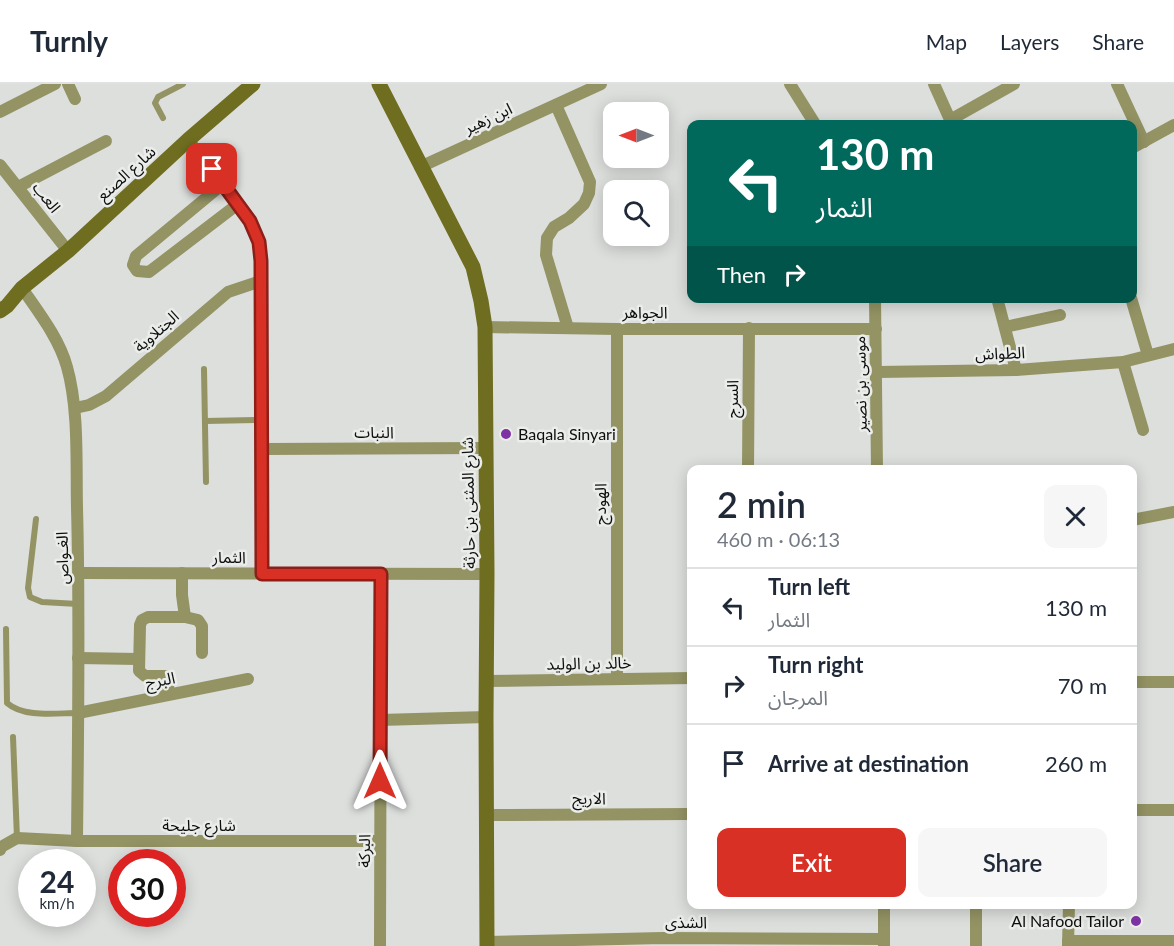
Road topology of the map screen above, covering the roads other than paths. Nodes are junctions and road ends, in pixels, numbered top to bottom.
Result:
1 (55, 84) edge
2 (68, 84) edge
3 (183, 84) edge
4 (253, 84) edge
5 (602, 84) edge
6 (790, 84) edge
7 (934, 84) edge
8 (1014, 84) edge
9 (1117, 84) edge
10 (382, 85) edge
11 (75, 99) dead end
12 (556, 105) junction
13 (0, 112) edge
14 (163, 118) dead end
15 (813, 120) edge
16 (950, 120) edge
17 (954, 120) edge
18 (1134, 120) edge
19 (1174, 125) edge
20 (1137, 127) edge
21 (188, 140) junction
22 (106, 141) dead end
23 (1144, 142) junction
24 (1137, 146) edge
25 (0, 165) edge
26 (420, 167) junction
27 (224, 183) junction
28 (18, 187) junction
29 (238, 204) junction
30 (68, 250) junction
31 (261, 281) junction
32 (22, 288) junction
33 (0, 298) edge
34 (875, 303) edge
35 (998, 303) edge
36 (1132, 303) edge
37 (0, 311) edge
38 (1060, 315) dead end
39 (485, 327) junction
40 (1005, 327) junction
41 (568, 328) junction
42 (749, 328) junction
43 (617, 329) junction
44 (876, 329) junction
45 (1174, 349) edge
46 (1148, 356) junction
47 (1123, 362) junction
48 (204, 369) dead end
49 (1016, 370) junction
50 (877, 372) junction
51 (75, 408) junction
52 (262, 420) junction
53 (205, 421) junction
54 (1143, 430) dead end
55 (486, 448) junction
56 (262, 449) junction
57 (748, 465) edge
58 (877, 465) edge
59 (206, 482) dead end
60 (1174, 512) edge
61 (36, 519) dead end
62 (1137, 519) edge
63 (79, 573) junction
64 (182, 573) junction
65 (262, 574) junction
66 (381, 574) junction
67 (487, 574) junction
68 (79, 604) junction
69 (185, 617) junction
70 (6, 629) dead end
71 (202, 653) dead end
72 (78, 658) junction
73 (138, 659) junction
74 (687, 678) edge
75 (249, 679) dead end
76 (617, 679) junction
77 (486, 681) junction
78 (1137, 682) edge
79 (1174, 682) edge
80 (170, 694) junction
81 (78, 713) junction
82 (486, 717) junction
83 (380, 720) junction
84 (13, 737) dead end
85 (1137, 810) edge
86 (1174, 810) edge
87 (687, 814) edge
88 (487, 815) junction
89 (17, 838) junction
90 (77, 841) junction
91 (380, 842) junction
92 (0, 850) edge
93 (884, 909) edge
94 (976, 909) edge
95 (1069, 909) edge
96 (1174, 941) edge
97 (884, 942) edge
98 (1068, 943) edge
99 (487, 944) edge
100 (380, 946) edge
101 (976, 946) edge

1 - 13 street
2 - 11 street
3 - 14 lane
4 - 21 street, شارع الصنع
5 - 12 street, ابن زهير
6 - 15 street
7 - 16 street
8 - 17 street
9 - 18 street
10 - 26 street, شارع المثنى بن حارثة
12 - 26 street, ابن زهير
12 - 41 street
19 - 23 street
20 - 23 street
21 - 27 street
21 - 30 street, شارع الصنع
22 - 28 street
23 - 24 street
25 - 28 street, العب
26 - 39 street, شارع المثنى بن حارثة
27 - 29 street
27 - 29 street
28 - 30 street, العب
29 - 31 street
30 - 32 street, شارع الصنع
31 - 51 street, الجتلاوية
31 - 52 street
32 - 33 street, شارع الصنع
32 - 37 street, شارع الصنع
32 - 51 street, الغـواص
34 - 44 street, موسى بن نصير
35 - 40 street
36 - 46 street
38 - 40 street
39 - 41 street, الجواهر
39 - 55 street, شارع المثنى بن حارثة
40 - 49 street
41 - 43 street, الجواهر
42 - 43 street, الجواهر
42 - 44 street, الجواهر
42 - 57 street, السرج
43 - 76 street, الهودج
44 - 50 street, موسى بن نصير
45 - 46 street, الطواش
46 - 47 street, الطواش
47 - 49 street, الطواش
47 - 54 street
48 - 53 lane
49 - 50 street, الطواش
50 - 58 street, موسى بن نصير
51 - 63 street, الغـواص
52 - 53 lane
52 - 56 street
53 - 59 lane
55 - 56 street, النبات
55 - 67 street, شارع المثنى بن حارثة
56 - 65 street
60 - 62 street
61 - 68 lane
63 - 64 street, الثمار
63 - 68 street, الغـواص
64 - 65 street, الثمار
64 - 69 street
65 - 66 street, الثمار
66 - 67 street, الثمار
66 - 83 street, البركة
67 - 77 street, شارع المثنى بن حارثة
68 - 72 street, الغـواص
69 - 71 street
69 - 73 street
70 - 81 lane
72 - 73 street
72 - 81 street, الغـواص
73 - 80 street
74 - 76 street, خالد بن الوليد
75 - 80 street, البرج
76 - 77 street, خالد بن الوليد
77 - 82 street, شارع المثنى بن حارثة
78 - 79 street
80 - 81 street, البرج
81 - 90 street, الغـواص
82 - 83 street
82 - 88 street, شارع المثنى بن حارثة
83 - 91 street, البركة
84 - 89 lane
85 - 86 street
87 - 88 street, الاريج
88 - 99 street, شارع المثنى بن حارثة
89 - 90 street, شارع جليحة
89 - 92 street
90 - 91 street, شارع جليحة
91 - 100 street, البركة
93 - 97 street
94 - 101 street
95 - 98 street
96 - 98 street
97 - 99 street, الشذى

